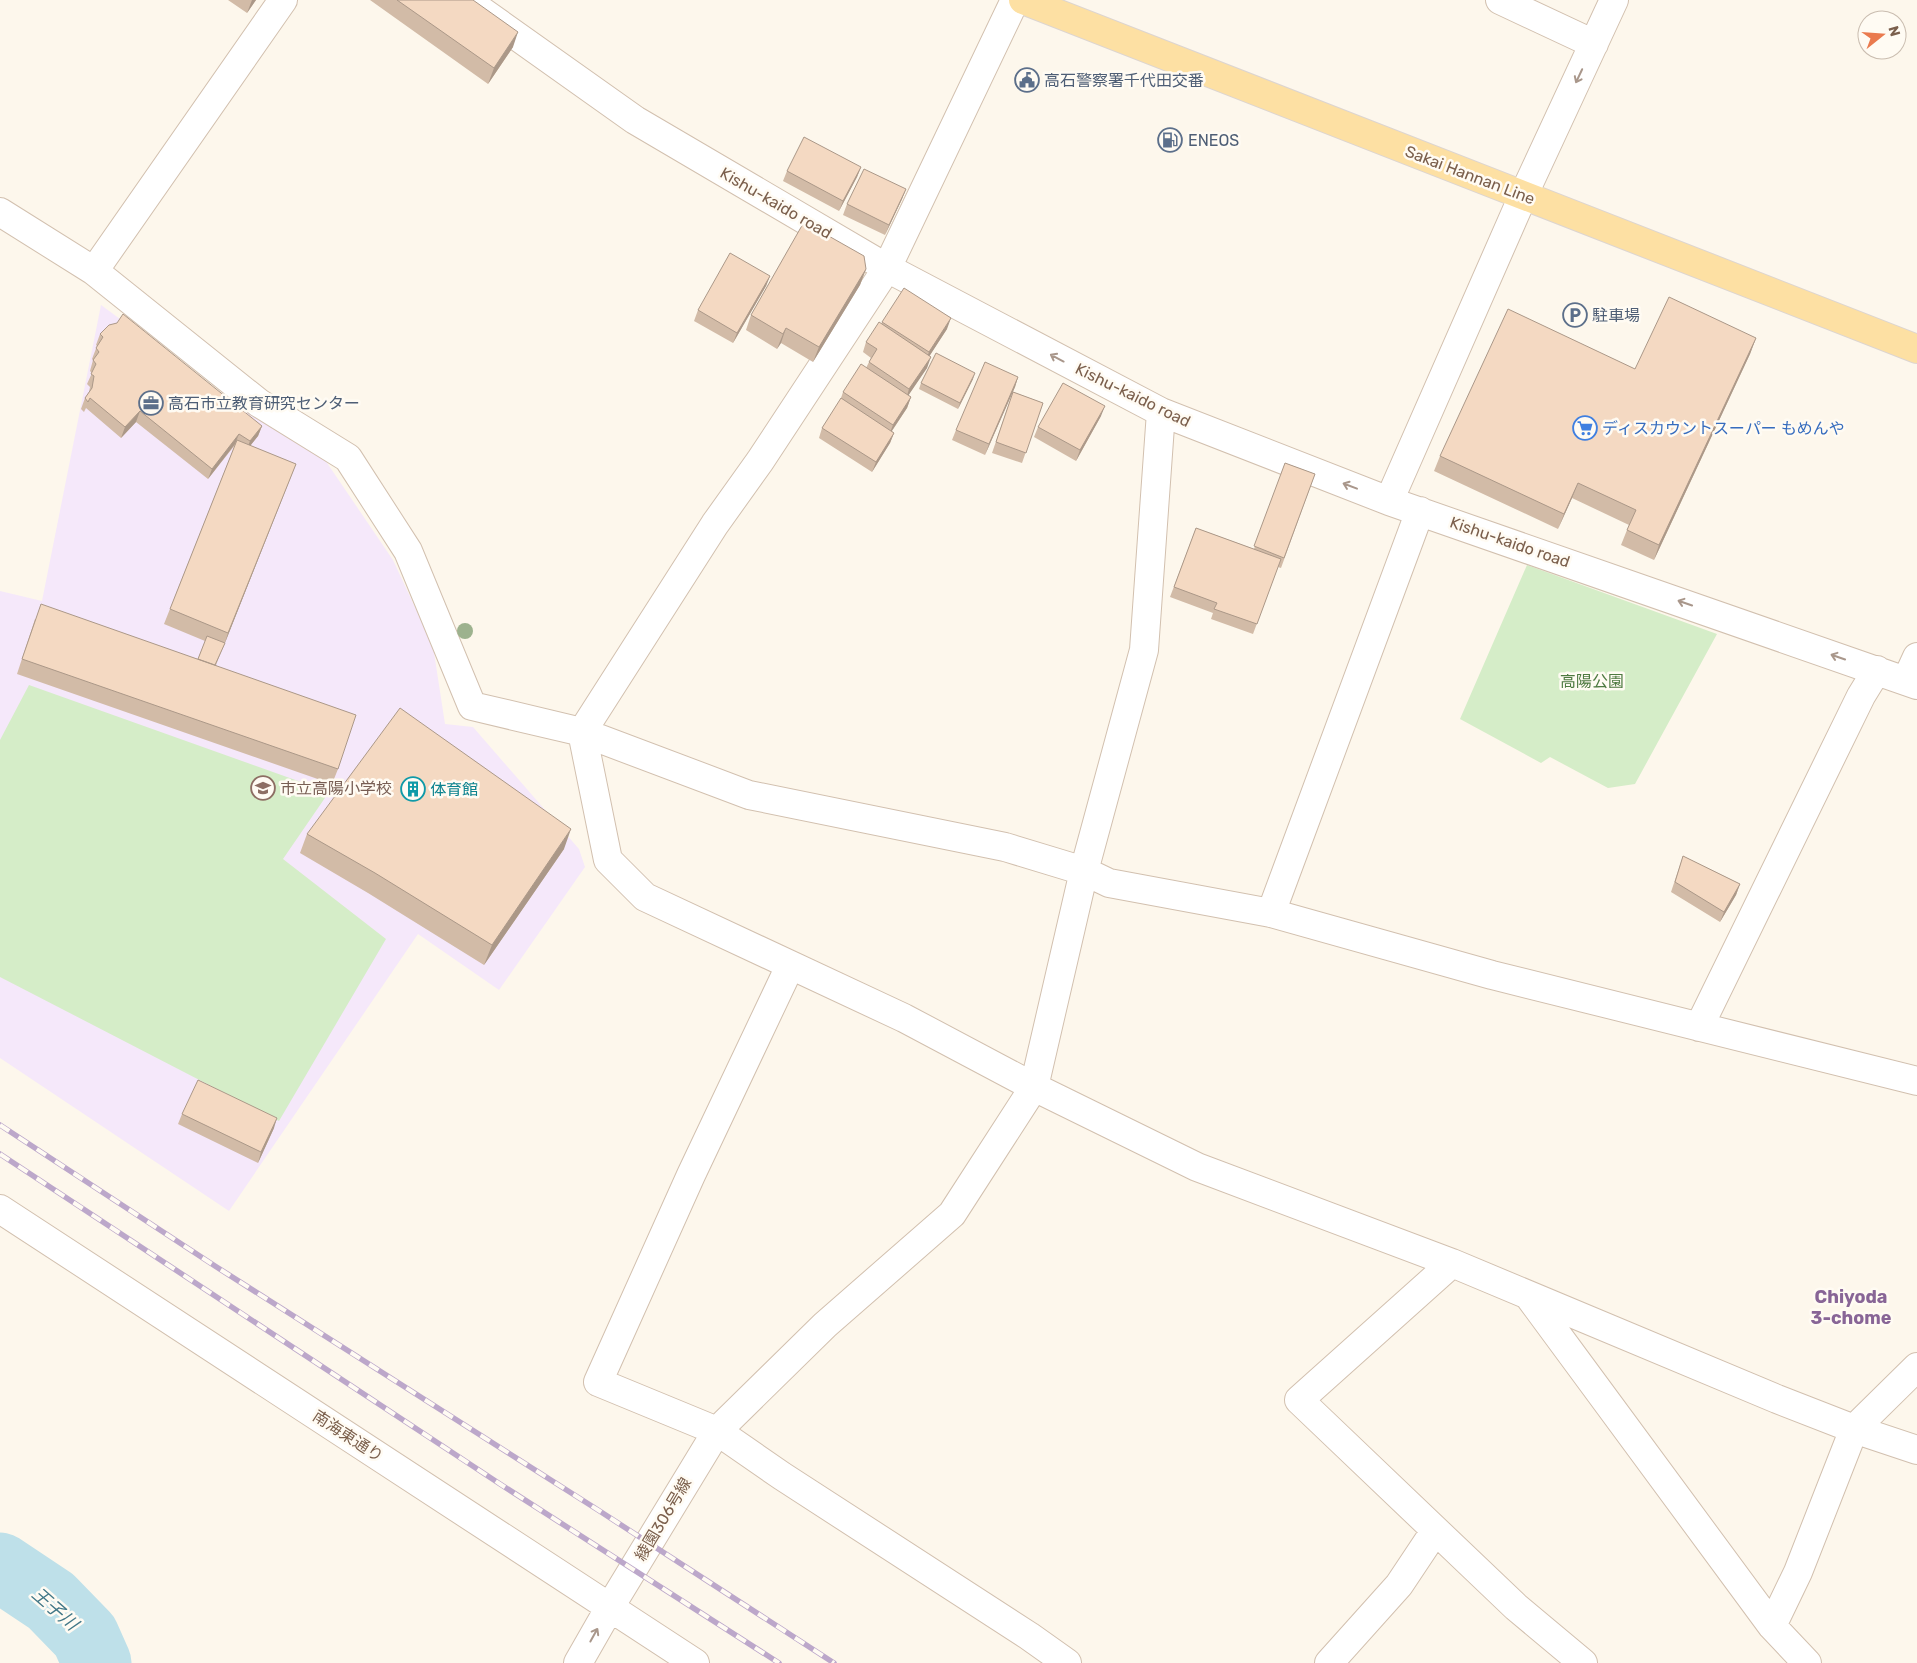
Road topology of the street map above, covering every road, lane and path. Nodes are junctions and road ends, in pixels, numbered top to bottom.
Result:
1 (283, 0) edge
2 (466, 0) edge
3 (1015, 0) edge
4 (1023, 0) edge
5 (1500, 0) edge
6 (1614, 0) edge
7 (1594, 44) junction
8 (1523, 196) junction
9 (0, 212) edge
10 (887, 268) junction
11 (94, 271) junction
12 (1917, 349) edge
13 (1161, 412) junction
14 (1389, 501) junction
15 (1420, 511) junction
16 (1877, 670) junction
17 (1913, 674) edge
18 (582, 732) junction
19 (1084, 871) junction
20 (1271, 913) junction
21 (790, 966) junction
22 (1699, 1027) junction
23 (1917, 1081) edge
24 (1034, 1087) junction
25 (0, 1209) edge
26 (1452, 1263) junction
27 (1528, 1295) junction
28 (1917, 1367) edge
29 (1854, 1429) junction
30 (717, 1431) junction
31 (1917, 1450) edge
32 (1435, 1531) junction
33 (610, 1607) junction
34 (1772, 1626) junction
35 (578, 1663) edge
36 (695, 1663) edge
37 (1067, 1663) edge
38 (1329, 1663) edge
39 (1583, 1663) edge
40 (1807, 1663) edge

1 - 11 street
2 - 10 street, Kishu-kaido road
3 - 10 street
4 - 8 main road, Sakai Hannan Line
5 - 7 street
6 - 7 street
7 -> 8 street
8 - 12 main road, Sakai Hannan Line
8 - 14 street
9 - 11 street
13 -> 10 street, Kishu-kaido road
10 - 18 street
11 - 18 street
14 -> 13 street, Kishu-kaido road
13 - 19 street, 綾園306号線
14 - 15 street, Kishu-kaido road
16 -> 15 street, Kishu-kaido road
15 - 20 street
16 - 17 street, Kishu-kaido road
16 - 22 street
18 - 19 street
18 - 21 street
19 - 20 street
19 - 24 street, 綾園306号線
20 - 22 street
21 - 24 street
21 - 30 street
22 - 23 street
24 - 26 street
24 - 30 street, 綾園306号線
25 - 33 street, 南海東通り
26 - 27 street
26 - 32 street
27 - 29 street
27 - 34 street
28 - 29 street
29 - 31 street
29 - 34 street
30 - 33 street, 綾園306号線
30 - 37 street
32 - 38 street
32 - 39 street
35 -> 33 street, 綾園306号線
33 - 36 street, 南海東通り
34 - 40 street

